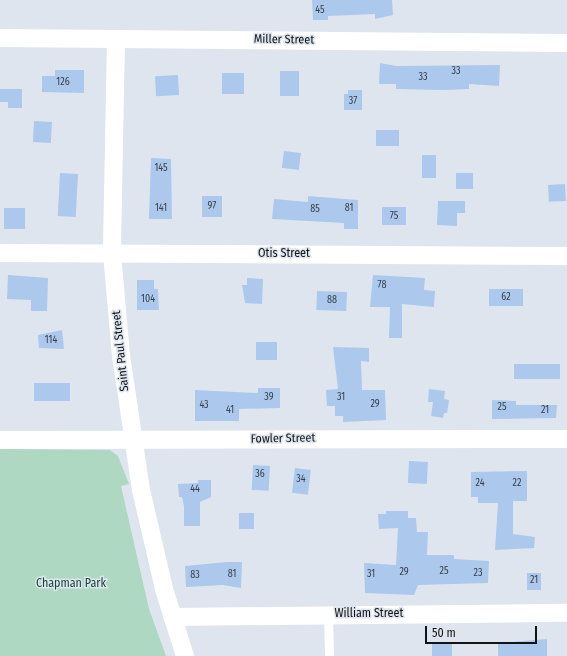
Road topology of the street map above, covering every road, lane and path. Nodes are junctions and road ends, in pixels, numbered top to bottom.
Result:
1 (0, 38) edge
2 (116, 39) junction
3 (567, 43) edge
4 (0, 252) edge
5 (112, 253) junction
6 (567, 256) edge
7 (567, 439) edge
8 (0, 440) edge
9 (132, 442) junction
10 (567, 613) edge
11 (328, 614) junction
12 (172, 617) junction
13 (185, 656) edge
14 (329, 656) edge

1 - 2 street, Miller Street
2 - 3 street, Miller Street
2 - 5 street, Saint Paul Street
4 - 5 street, Otis Street
5 - 6 street, Otis Street
5 - 9 street, Saint Paul Street
7 - 9 street, Fowler Street
8 - 9 street, Fowler Street
9 - 12 street, Saint Paul Street
10 - 11 street, William Street
11 - 12 street, William Street
11 - 14 lane
12 - 13 street, Saint Paul Street

